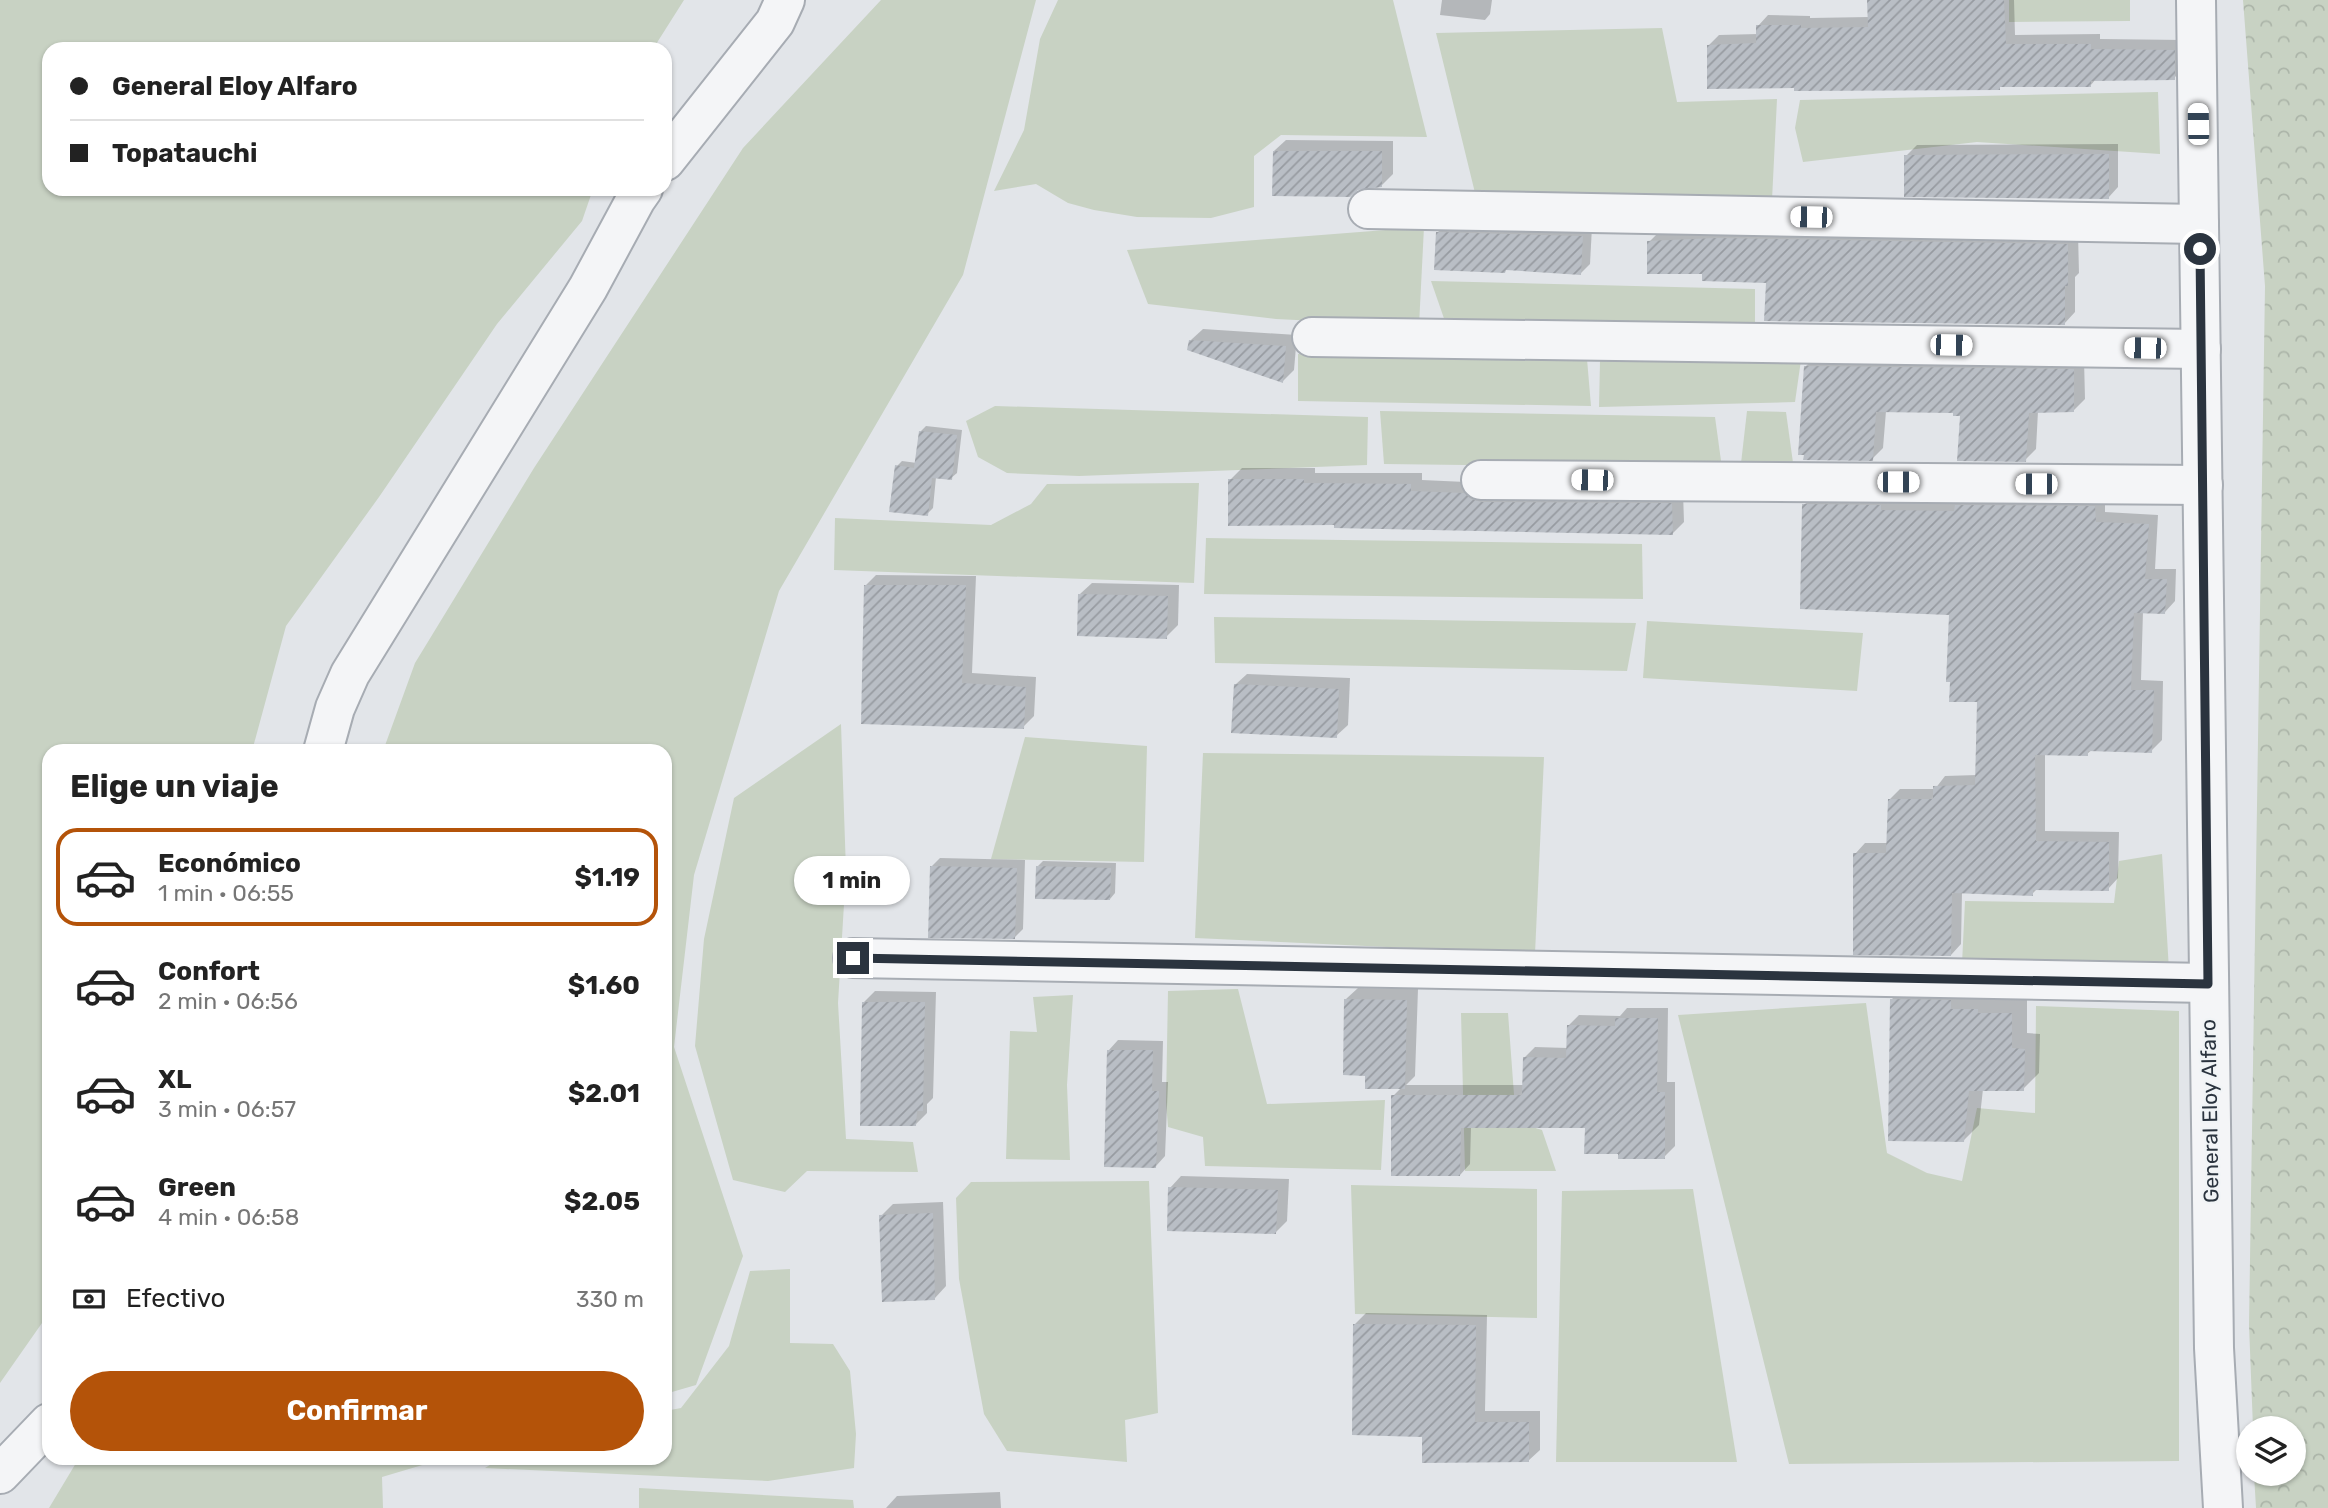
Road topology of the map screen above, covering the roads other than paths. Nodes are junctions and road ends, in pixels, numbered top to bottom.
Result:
1 (785, 0) edge
2 (2196, 0) edge
3 (672, 152) edge
4 (638, 196) edge
5 (1368, 209) dead end
6 (2199, 224) junction
7 (1312, 337) dead end
8 (2201, 348) junction
9 (1481, 480) dead end
10 (2203, 485) junction
11 (325, 744) edge
12 (853, 958) dead end
13 (2208, 984) junction
14 (42, 1430) edge
15 (0, 1474) edge
16 (2223, 1508) edge

1 - 3 street
2 - 6 street, General Eloy Alfaro
4 - 11 street
5 - 6 street
6 - 8 street, General Eloy Alfaro
7 - 8 street
8 - 10 street, General Eloy Alfaro
9 - 10 street
10 - 13 street, General Eloy Alfaro
12 - 13 street
13 - 16 street, General Eloy Alfaro
14 - 15 street

